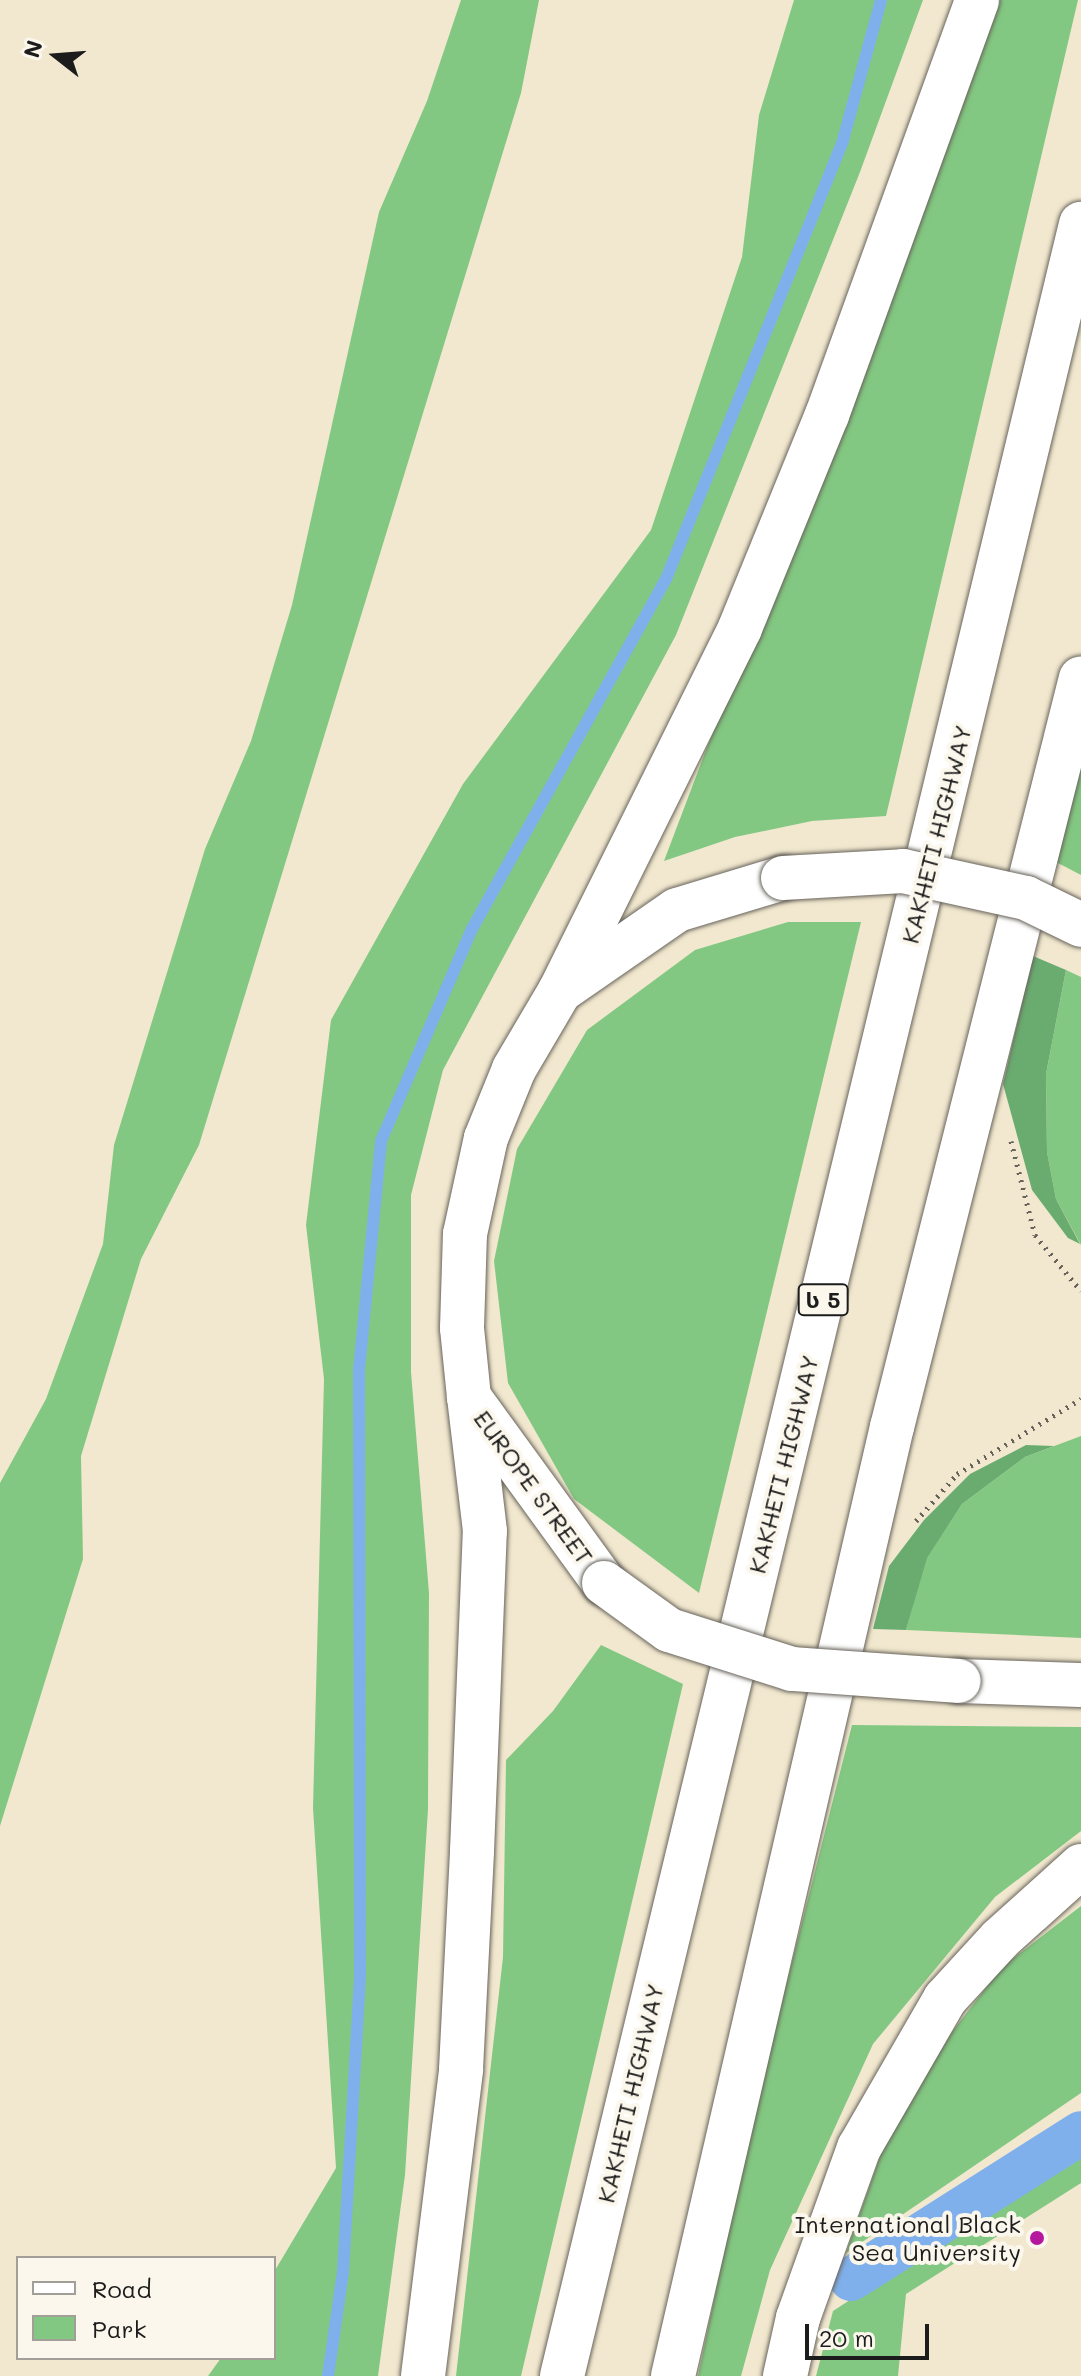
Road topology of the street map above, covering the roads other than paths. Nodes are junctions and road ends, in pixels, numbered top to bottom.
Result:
1 (977, 0) edge
2 (1081, 224) edge
3 (1081, 678) edge
4 (1081, 925) edge
5 (560, 991) junction
6 (469, 1397) junction
7 (1081, 1685) edge
8 (1081, 1866) edge
9 (423, 2376) edge
10 (562, 2376) edge
11 (673, 2376) edge
12 (785, 2376) edge

1 - 5 main road
2 - 10 main road, KAKHETI HIGHWAY / ს 5
3 - 11 main road
4 - 5 main road, EUROPE STREET, bridge
5 - 6 main road, EUROPE STREET
6 - 7 main road, EUROPE STREET, bridge
6 - 9 main road
8 - 12 main road

